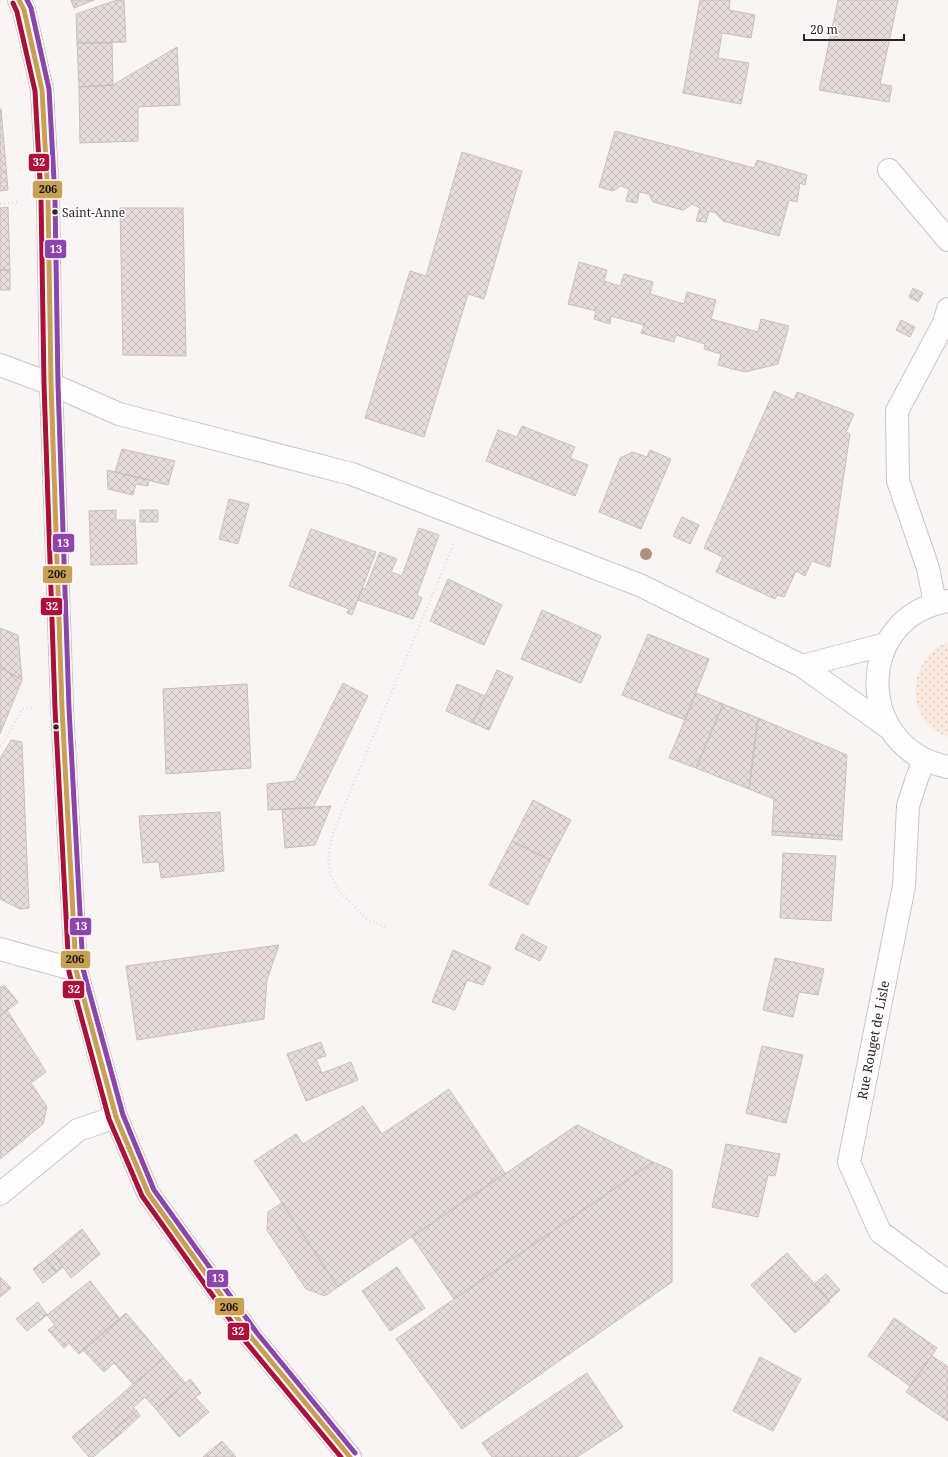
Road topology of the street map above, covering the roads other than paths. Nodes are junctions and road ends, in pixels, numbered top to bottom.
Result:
1 (20, 0) edge
2 (889, 170) dead end
3 (948, 240) edge
4 (948, 309) edge
5 (0, 365) edge
6 (51, 384) junction
7 (941, 602) edge
8 (886, 644) junction
9 (802, 666) junction
10 (888, 728) junction
11 (924, 760) junction
12 (948, 767) edge
13 (0, 949) edge
14 (76, 970) junction
15 (116, 1117) junction
16 (0, 1194) edge
17 (948, 1282) edge
18 (350, 1457) edge

1 - 6 street
2 - 3 street
4 - 7 street
5 - 6 street
6 - 9 street
6 - 14 street
7 - 8 street
8 - 9 street
8 - 10 street
9 - 10 street
10 - 11 street
11 - 12 street
11 - 17 street, Rue Rouget de Lisle
13 - 14 street
14 - 15 street
15 - 16 street
15 - 18 street

